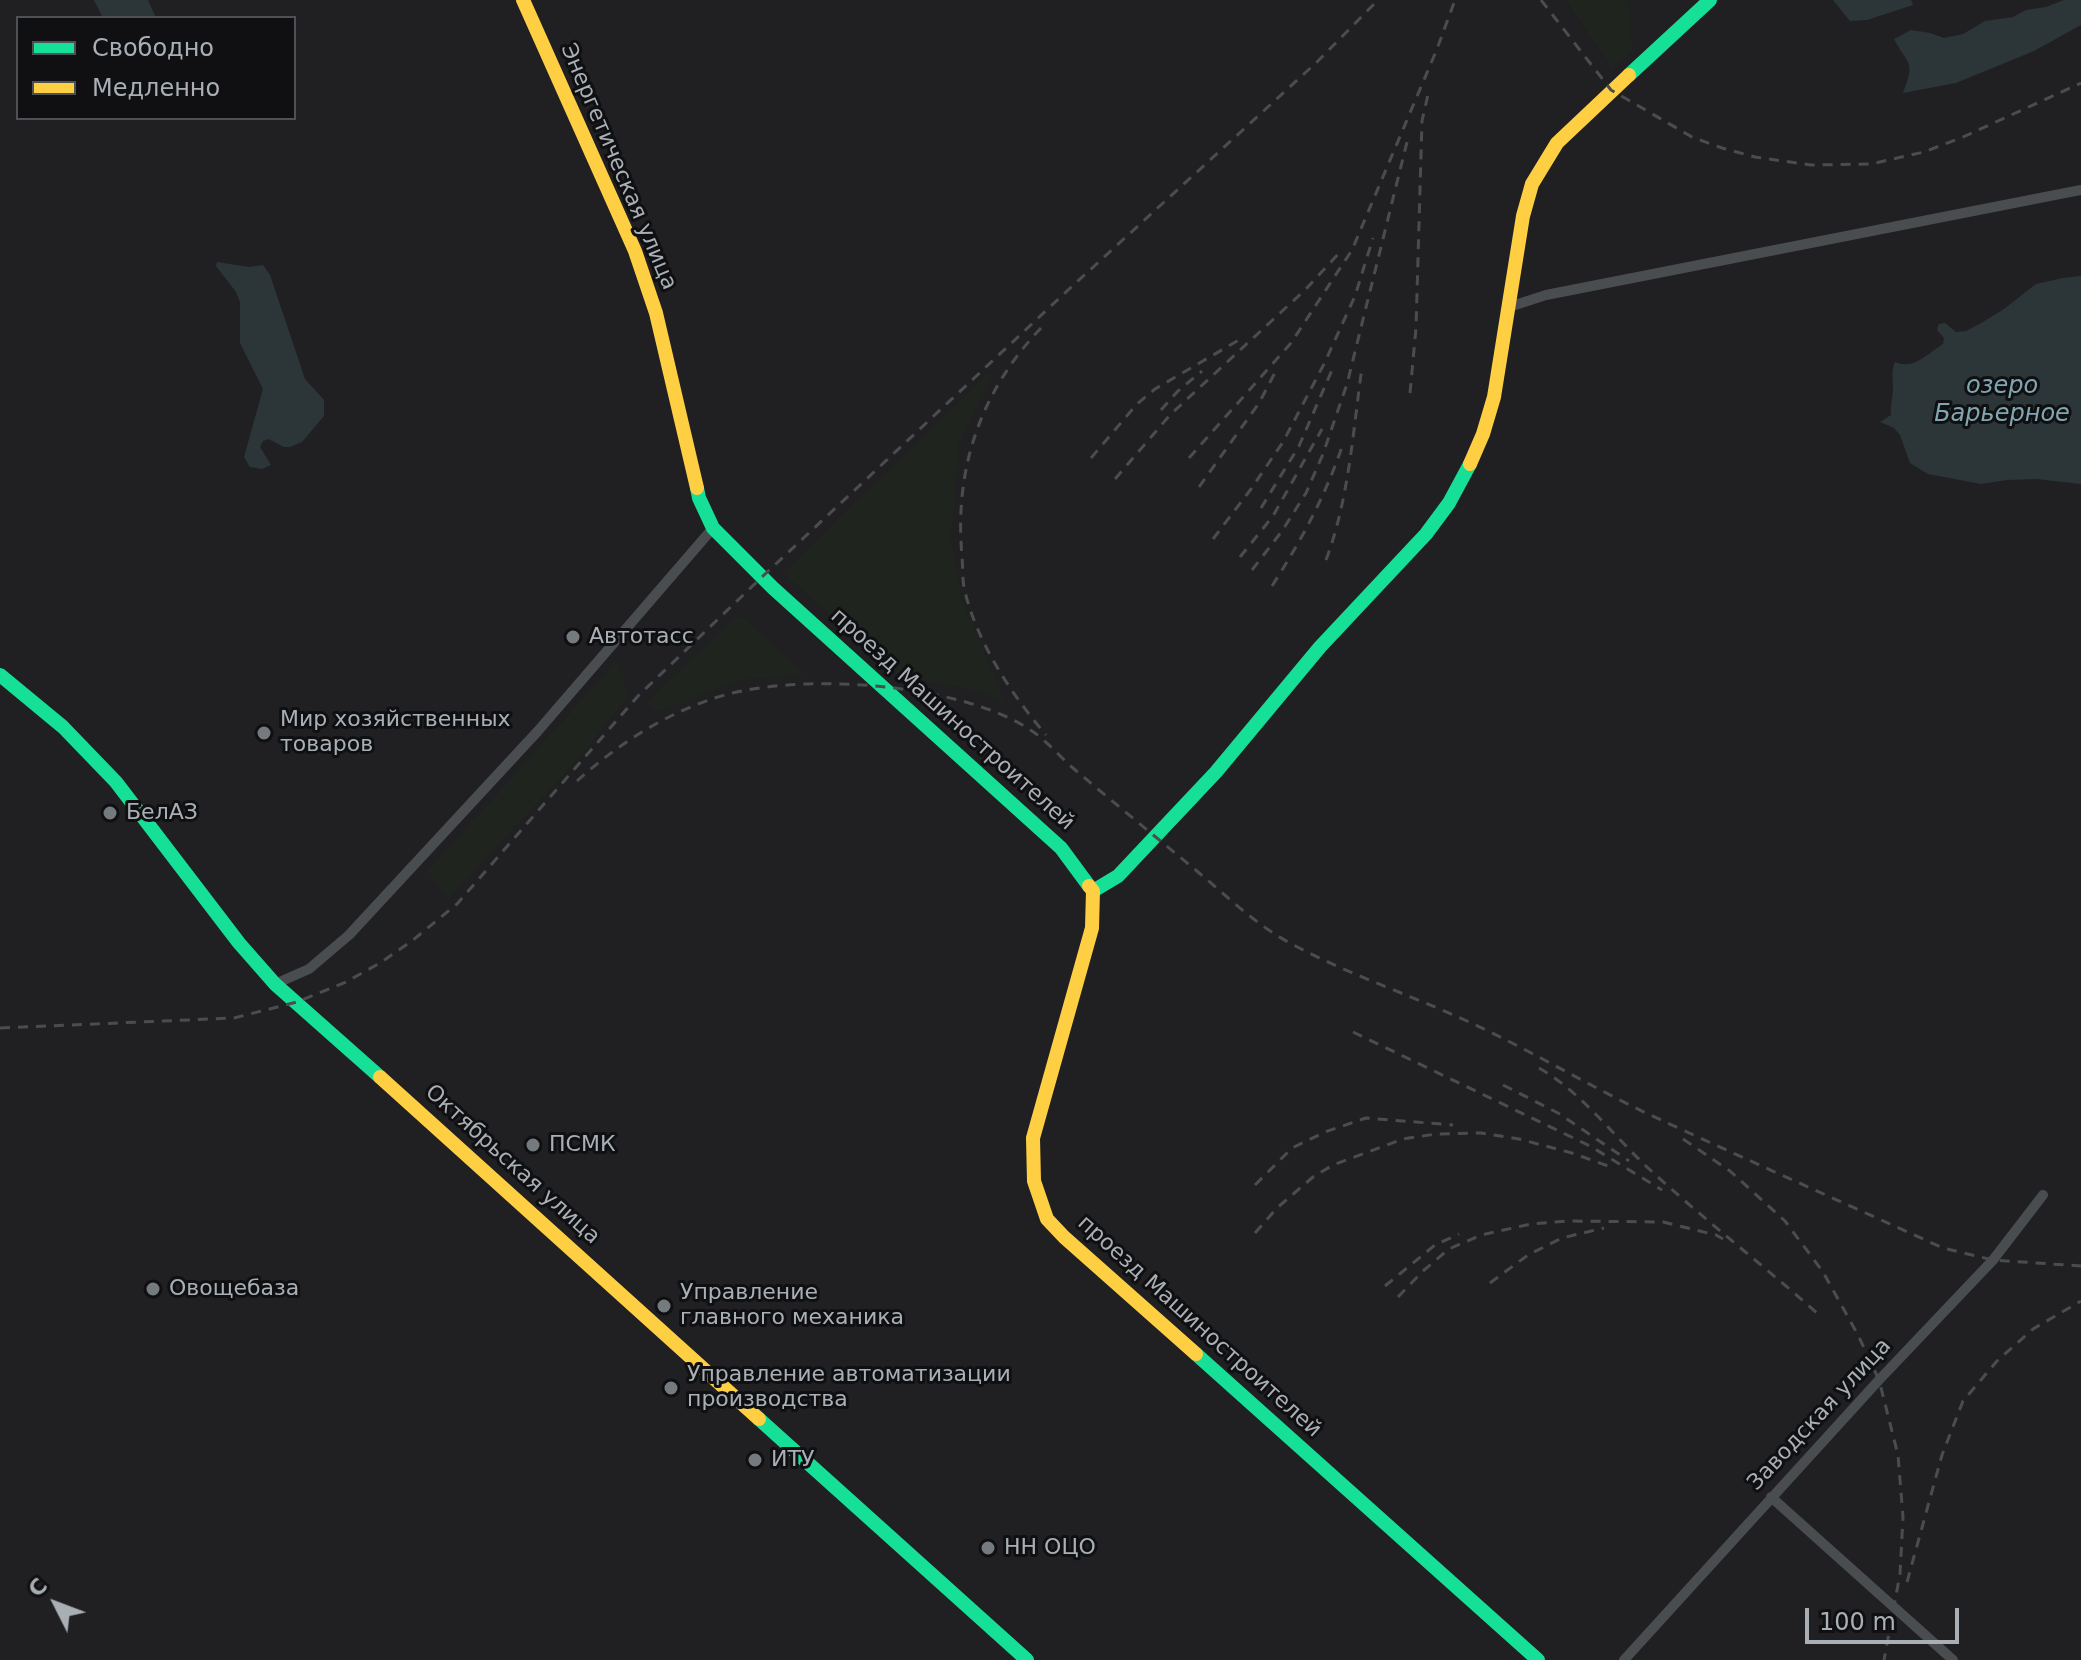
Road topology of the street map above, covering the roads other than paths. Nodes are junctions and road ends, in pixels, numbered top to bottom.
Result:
1 (523, 0) edge
2 (1710, 0) edge
3 (2081, 190) edge
4 (1509, 307) junction
5 (713, 528) junction
6 (0, 675) edge
7 (1093, 891) junction
8 (275, 984) junction
9 (2043, 1195) dead end
10 (1771, 1497) junction
11 (1027, 1660) edge
12 (1538, 1660) edge
13 (1624, 1660) edge
14 (1953, 1660) edge

1 - 5 street, Энергетическая улица
2 - 4 street
3 - 4 street
4 - 7 street
5 - 7 street, проезд Машиностроителей
5 - 8 street
6 - 8 street, Октябрьская улица
7 - 12 street, проезд Машиностроителей
8 - 11 street, Октябрьская улица
9 - 10 street, Заводская улица
10 - 13 street, Заводская улица
10 - 14 street

